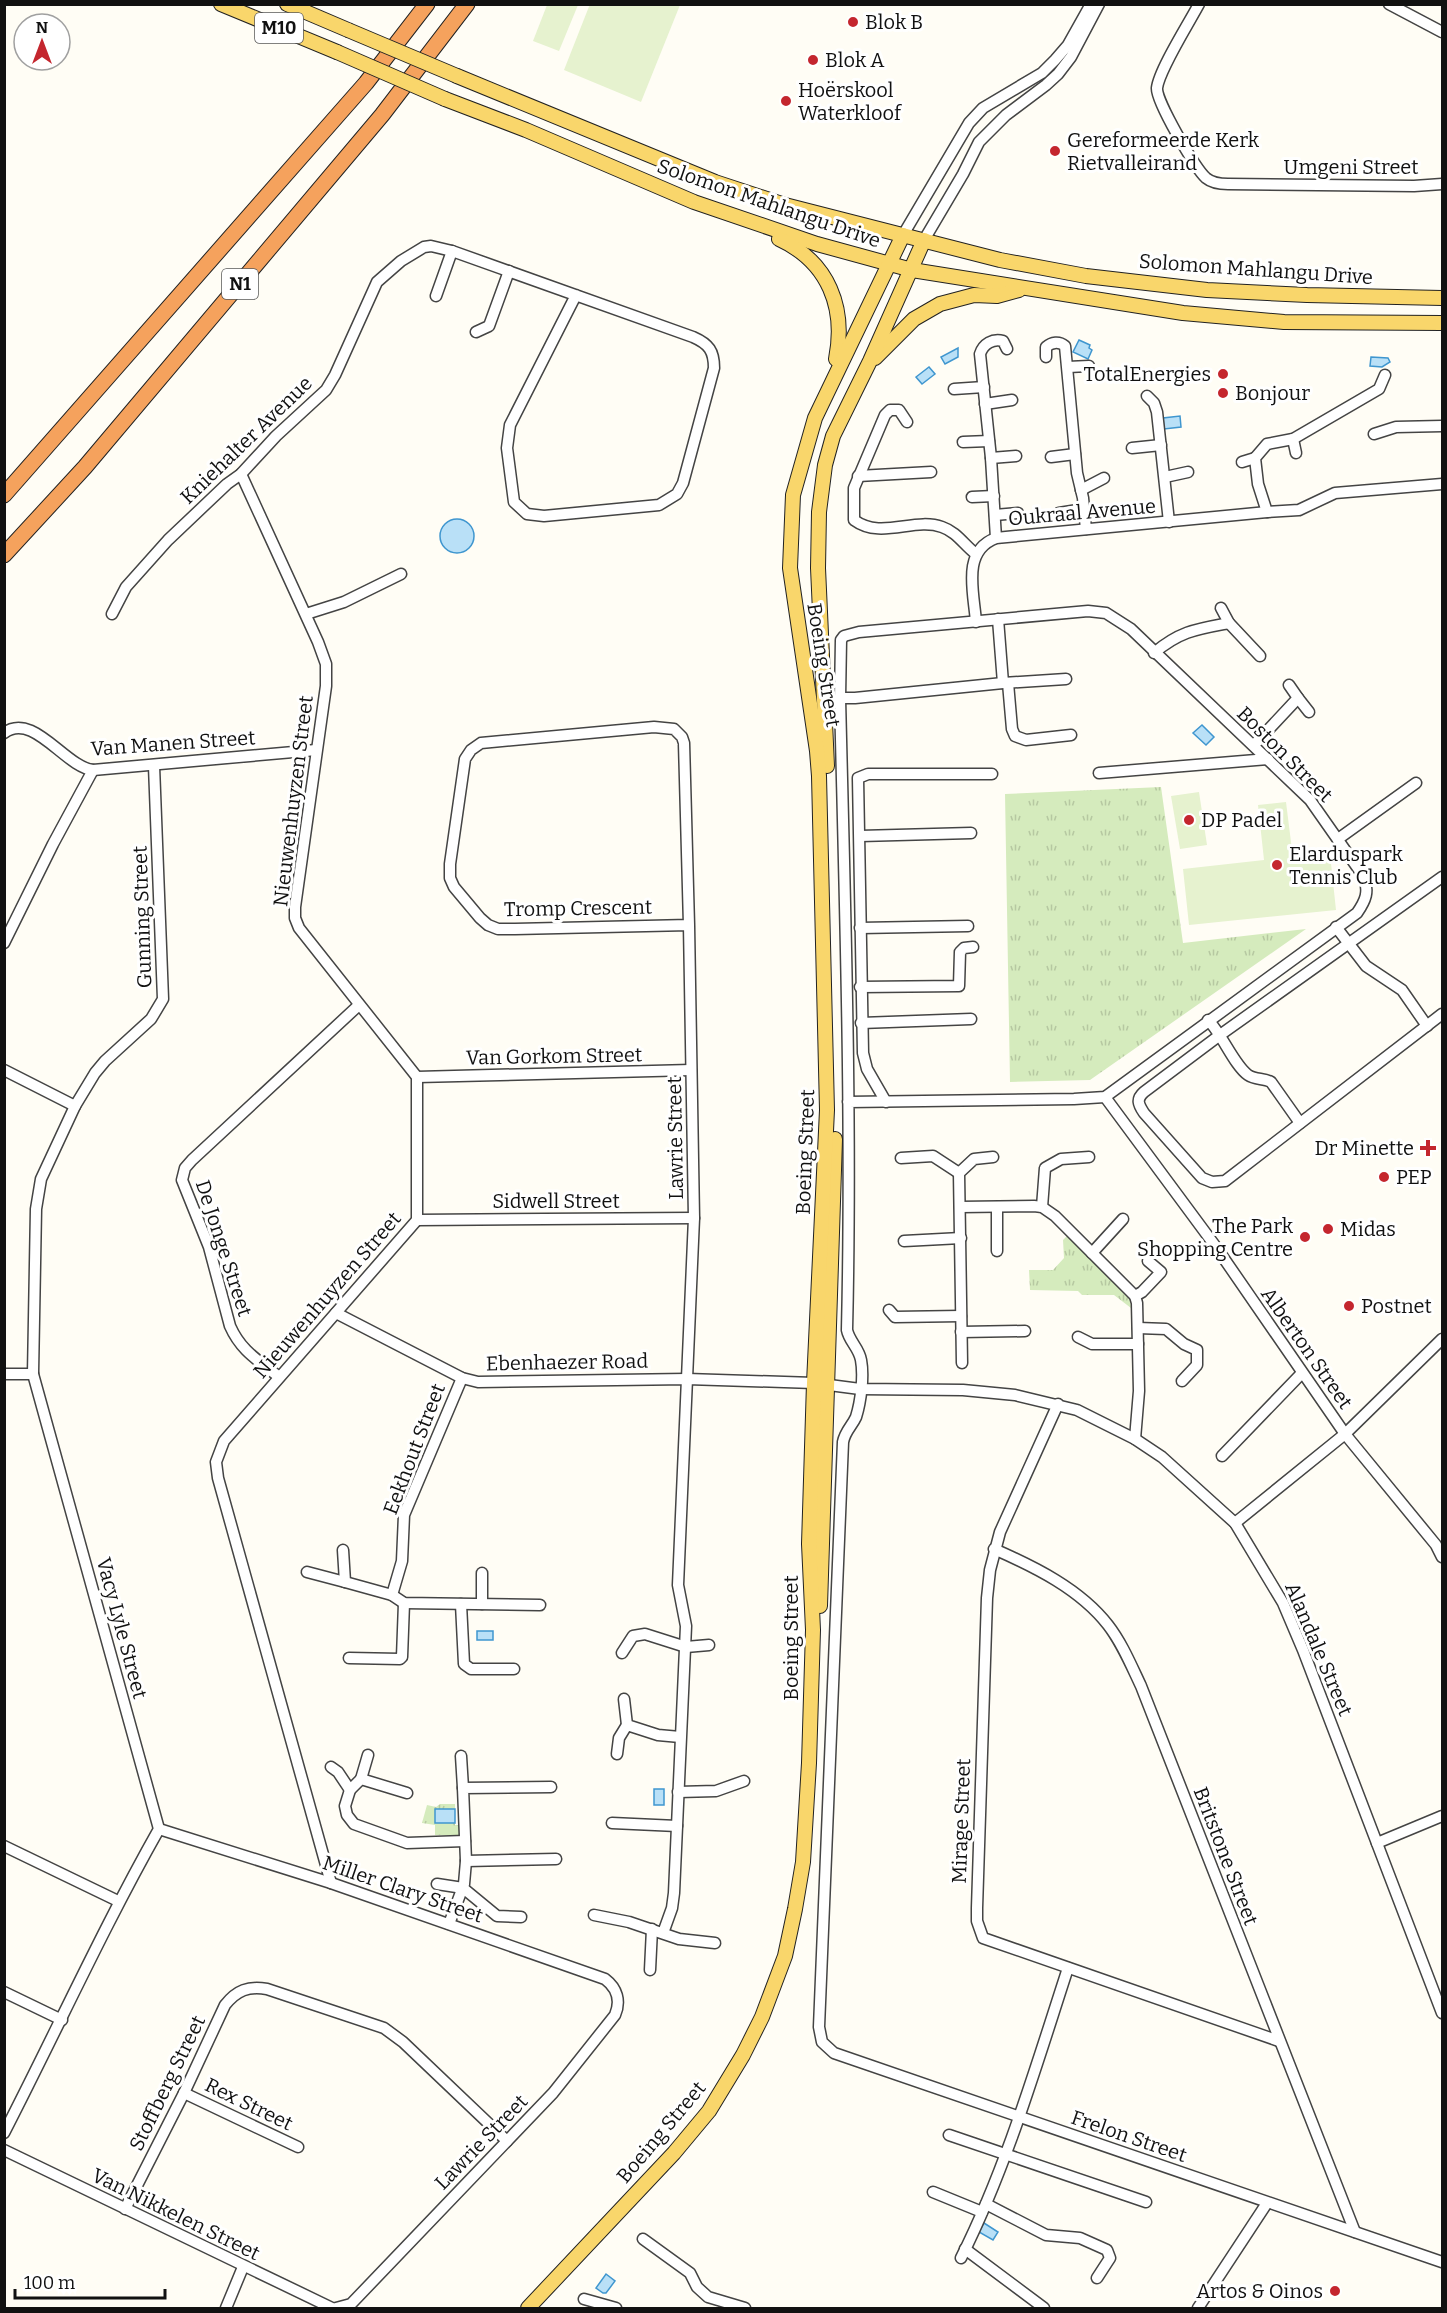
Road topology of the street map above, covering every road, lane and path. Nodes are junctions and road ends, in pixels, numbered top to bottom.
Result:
1 (221, 4) edge
2 (287, 4) edge
3 (427, 4) edge
4 (467, 4) edge
5 (1091, 4) edge
6 (1099, 4) edge
7 (1199, 4) edge
8 (1389, 4) edge
9 (1443, 32) edge
10 (1443, 184) edge
11 (694, 202) junction
12 (903, 235) junction
13 (924, 240) junction
14 (452, 251) junction
15 (889, 264) junction
16 (912, 270) junction
17 (509, 271) junction
18 (1026, 288) junction
19 (576, 294) junction
20 (436, 296) dead end
21 (1443, 298) edge
22 (1411, 323) junction
23 (1443, 323) edge
24 (1443, 330) edge
25 (476, 332) dead end
26 (1006, 349) dead end
27 (1046, 357) dead end
28 (870, 361) junction
29 (1089, 366) dead end
30 (1068, 367) junction
31 (1384, 375) dead end
32 (832, 379) junction
33 (984, 387) junction
34 (954, 389) dead end
35 (1147, 396) dead end
36 (1012, 400) dead end
37 (985, 404) junction
38 (908, 422) dead end
39 (1443, 426) edge
40 (1298, 433) junction
41 (1374, 434) dead end
42 (989, 441) junction
43 (963, 442) dead end
44 (1161, 445) junction
45 (1131, 448) dead end
46 (1296, 453) dead end
47 (1076, 454) junction
48 (1016, 456) dead end
49 (1051, 457) dead end
50 (991, 458) junction
51 (1256, 458) junction
52 (1242, 462) dead end
53 (931, 472) dead end
54 (1188, 472) dead end
55 (241, 474) junction
56 (858, 476) junction
57 (1165, 477) junction
58 (1104, 478) dead end
59 (1443, 484) edge
60 (1081, 490) junction
61 (4, 495) edge
62 (994, 496) junction
63 (972, 497) dead end
64 (1084, 509) junction
65 (1267, 512) junction
66 (1018, 513) dead end
67 (1059, 513) dead end
68 (996, 514) junction
69 (1169, 522) junction
70 (1086, 529) junction
71 (996, 538) junction
72 (976, 554) junction
73 (4, 555) edge
74 (401, 574) dead end
75 (1221, 608) dead end
76 (112, 614) dead end
77 (306, 614) junction
78 (998, 619) junction
79 (976, 622) junction
80 (1230, 623) junction
81 (840, 645) joint
82 (1154, 653) junction
83 (1260, 656) dead end
84 (1066, 678) dead end
85 (1005, 683) junction
86 (1289, 685) dead end
87 (840, 698) junction
88 (1298, 698) junction
89 (1309, 712) dead end
90 (620, 729) joint
91 (6, 731) edge
92 (1071, 735) dead end
93 (1254, 745) junction
94 (316, 750) junction
95 (1268, 759) junction
96 (154, 766) junction
97 (93, 770) junction
98 (1099, 773) dead end
99 (992, 774) dead end
100 (1416, 783) dead end
101 (971, 833) dead end
102 (860, 836) junction
103 (1338, 840) junction
104 (1443, 877) edge
105 (689, 925) junction
106 (968, 926) dead end
107 (1336, 927) junction
108 (860, 928) junction
109 (4, 943) edge
110 (1351, 944) junction
111 (973, 946) dead end
112 (860, 987) junction
113 (359, 1005) junction
114 (1443, 1014) edge
115 (971, 1019) dead end
116 (1208, 1020) junction
117 (861, 1023) junction
118 (1427, 1026) junction
119 (1220, 1035) junction
120 (4, 1070) edge
121 (692, 1070) junction
122 (417, 1077) junction
123 (1105, 1097) junction
124 (848, 1102) junction
125 (886, 1102) junction
126 (75, 1106) junction
127 (1300, 1123) junction
128 (993, 1157) dead end
129 (1089, 1157) dead end
130 (900, 1158) dead end
131 (959, 1173) junction
132 (960, 1207) junction
133 (997, 1207) junction
134 (1042, 1207) junction
135 (694, 1218) junction
136 (1123, 1219) dead end
137 (417, 1220) junction
138 (961, 1238) junction
139 (904, 1241) dead end
140 (997, 1251) dead end
141 (1092, 1252) junction
142 (1148, 1261) dead end
143 (1135, 1296) junction
144 (889, 1310) dead end
145 (336, 1313) junction
146 (961, 1316) junction
147 (1138, 1328) junction
148 (1025, 1331) dead end
149 (961, 1332) junction
150 (1078, 1337) dead end
151 (1443, 1341) edge
152 (1138, 1344) junction
153 (962, 1364) dead end
154 (1302, 1373) junction
155 (4, 1374) edge
156 (33, 1374) junction
157 (279, 1377) junction
158 (462, 1378) junction
159 (687, 1379) junction
160 (1182, 1381) dead end
161 (820, 1383) junction
162 (860, 1389) junction
163 (1058, 1404) junction
164 (1345, 1434) junction
165 (1136, 1439) junction
166 (1222, 1456) dead end
167 (1235, 1523) junction
168 (1439, 1542) edge
169 (994, 1549) junction
170 (344, 1550) dead end
171 (1443, 1557) edge
172 (307, 1572) dead end
173 (482, 1573) dead end
174 (345, 1582) junction
175 (392, 1595) junction
176 (404, 1603) junction
177 (461, 1605) junction
178 (482, 1605) junction
179 (540, 1605) dead end
180 (709, 1645) dead end
181 (686, 1647) junction
182 (622, 1653) dead end
183 (349, 1658) dead end
184 (514, 1669) dead end
185 (624, 1699) dead end
186 (627, 1725) junction
187 (680, 1737) junction
188 (617, 1754) dead end
189 (368, 1755) dead end
190 (461, 1756) dead end
191 (331, 1767) dead end
192 (361, 1779) junction
193 (744, 1781) dead end
194 (550, 1787) dead end
195 (463, 1788) junction
196 (350, 1790) junction
197 (678, 1792) junction
198 (407, 1793) dead end
199 (1443, 1816) edge
200 (612, 1823) dead end
201 (677, 1826) junction
202 (159, 1828) junction
203 (465, 1841) junction
204 (1377, 1842) junction
205 (4, 1846) edge
206 (556, 1859) dead end
207 (466, 1861) junction
208 (331, 1883) junction
209 (437, 1884) dead end
210 (463, 1888) junction
211 (118, 1901) junction
212 (594, 1915) dead end
213 (521, 1917) dead end
214 (449, 1924) junction
215 (652, 1929) junction
216 (663, 1933) junction
217 (716, 1943) dead end
218 (1068, 1968) junction
219 (650, 1970) dead end
220 (1437, 1984) edge
221 (4, 1992) edge
222 (618, 2006) joint
223 (1443, 2013) edge
224 (62, 2019) junction
225 (819, 2027) joint
226 (1279, 2041) junction
227 (184, 2092) junction
228 (1020, 2117) junction
229 (4, 2133) edge
230 (949, 2135) dead end
231 (507, 2141) junction
232 (298, 2147) dead end
233 (4, 2150) edge
234 (1007, 2154) junction
235 (933, 2192) dead end
236 (1146, 2202) dead end
237 (1267, 2203) junction
238 (984, 2208) junction
239 (125, 2209) junction
240 (1355, 2232) junction
241 (643, 2239) dead end
242 (1443, 2262) edge
243 (243, 2267) junction
244 (1097, 2278) dead end
245 (359, 2296) joint
246 (708, 2297) junction
247 (584, 2299) dead end
248 (226, 2308) edge
249 (334, 2308) edge
250 (528, 2308) edge
251 (533, 2308) edge
252 (615, 2308) edge
253 (702, 2308) edge
254 (745, 2308) edge
255 (1044, 2308) edge
256 (1198, 2308) edge

1 - 11 main road, Solomon Mahlangu Drive / M10, bridge
2 - 12 main road, Solomon Mahlangu Drive / M10, bridge
3 - 61 highway, N1
4 - 73 highway, N1
5 - 12 street, Boeing Street
6 - 13 street, Boeing Street
7 - 10 street, Umgeni Street
8 - 9 street
11 - 15 main road, Solomon Mahlangu Drive
11 - 32 main road
12 - 13 main road, Solomon Mahlangu Drive
12 - 15 main road, Boeing Street
13 - 16 main road, Boeing Street
13 - 21 main road, Solomon Mahlangu Drive
14 - 17 street, Kniehalter Avenue
14 - 20 street
14 - 55 street, Kniehalter Avenue
15 - 16 main road, Solomon Mahlangu Drive
15 - 32 main road, Boeing Street
16 - 18 main road, Solomon Mahlangu Drive
16 - 28 main road, Boeing Street
17 - 19 street, Kniehalter Avenue
17 - 25 street
18 - 22 main road, Solomon Mahlangu Drive
18 - 28 main road
19 - 19 street, Kniehalter Avenue
22 - 23 main road, Solomon Mahlangu Drive
22 - 24 main road
26 - 33 street
27 - 30 street
28 - 161 main road, Boeing Street
29 - 30 street
30 - 47 street
31 - 40 street
32 - 161 main road, Boeing Street
33 - 34 street
33 - 37 street
35 - 44 street
36 - 37 street
37 - 42 street
38 - 56 street
39 - 41 street
40 - 46 street
40 - 51 street
42 - 43 street
42 - 50 street
44 - 45 street
44 - 57 street
47 - 49 street
47 - 60 street
48 - 50 street
50 - 62 street
51 - 52 street
51 - 65 street
53 - 56 street
54 - 57 street
55 - 76 street, Kniehalter Avenue
55 - 77 street, Nieuwenhuyzen Street
56 - 72 street
57 - 69 street
58 - 60 street
59 - 65 street, Oukraal Avenue
60 - 64 street
62 - 63 street
62 - 68 street
64 - 67 street
64 - 70 street
65 - 69 street, Oukraal Avenue
66 - 68 street
68 - 71 street
69 - 70 street, Oukraal Avenue
70 - 71 street, Oukraal Avenue
71 - 72 street, Oukraal Avenue
72 - 79 street
74 - 77 street
75 - 80 street
77 - 94 street, Nieuwenhuyzen Street
78 - 79 street, Boston Street
78 - 82 street, Boston Street
78 - 85 street
79 - 81 street, Boston Street
80 - 82 street
80 - 83 street
81 - 87 street, Boeing Street
82 - 93 street, Boston Street
84 - 85 street
85 - 87 street
85 - 92 street
86 - 88 street
87 - 124 street, Boeing Street
88 - 89 street
88 - 93 street
90 - 105 street, Lawrie Street
90 - 105 street, Tromp Crescent
91 - 97 street, Van Manen Street
93 - 95 street, Boston Street
94 - 96 street, Van Manen Street
94 - 113 street, Nieuwenhuyzen Street
95 - 98 street
95 - 103 street, Boston Street
96 - 97 street, Van Manen Street
96 - 126 street, Gunning Street
97 - 109 street
99 - 102 street
100 - 103 street
101 - 102 street
102 - 108 street
103 - 107 street, Boston Street
104 - 110 street
105 - 121 street, Lawrie Street
106 - 108 street
107 - 110 street
107 - 116 street, Boston Street
108 - 112 street
110 - 118 street
110 - 119 street
111 - 112 street
112 - 117 street
113 - 122 street, Nieuwenhuyzen Street
113 - 157 street, De Jonge Street
114 - 118 street
115 - 117 street
116 - 119 street
116 - 123 street, Boston Street
117 - 125 street
118 - 127 street
119 - 127 street
119 - 127 street
120 - 126 street
121 - 122 street, Van Gorkom Street
121 - 135 street, Lawrie Street
122 - 137 street, Nieuwenhuyzen Street
123 - 125 street
123 - 154 street, Alberton Street
124 - 125 street
124 - 162 street, Boeing Street
126 - 156 street, Vacy Lyle Street
128 - 131 street
129 - 134 street
130 - 131 street
131 - 132 street
132 - 133 street
132 - 138 street
133 - 134 street
133 - 140 street
134 - 141 street
135 - 137 street, Sidwell Street
135 - 159 street, Lawrie Street
136 - 141 street
137 - 145 street, Nieuwenhuyzen Street
138 - 139 street
138 - 146 street
141 - 143 street
142 - 143 street
143 - 147 street
144 - 146 street
145 - 157 street, Nieuwenhuyzen Street
145 - 158 street, Ebenhaezer Road
146 - 149 street
147 - 152 street
147 - 160 street
148 - 149 street
149 - 153 street
150 - 152 street
151 - 164 street
152 - 165 street
154 - 164 street, Alberton Street
154 - 166 street
155 - 156 street
156 - 202 street, Vacy Lyle Street
157 - 208 street, Nieuwenhuyzen Street
158 - 159 street, Ebenhaezer Road
158 - 175 street, Eekhout Street
159 - 161 street, Ebenhaezer Road
159 - 181 street, Lawrie Street
161 - 162 street, Alandale Street
161 - 250 main road, Boeing Street
161 - 251 main road, Boeing Street
162 - 163 street, Alandale Street
162 - 225 street, Boeing Street
163 - 165 street, Alandale Street
163 - 169 street, Mirage Street
164 - 167 street
164 - 168 street, Alberton Street
165 - 167 street, Alandale Street
167 - 204 street, Alandale Street
168 - 171 street, Alberton Street
169 - 218 street, Mirage Street
169 - 226 street, Britstone Street
170 - 174 street
172 - 174 street
173 - 178 street
174 - 175 street
175 - 176 street
176 - 177 street
176 - 183 street
177 - 178 street
177 - 184 street
178 - 179 street
180 - 181 street
181 - 182 street
181 - 187 street, Lawrie Street
185 - 186 street
186 - 187 street
186 - 188 street
187 - 197 street, Lawrie Street
189 - 192 street
190 - 195 street
191 - 196 street
192 - 196 street
192 - 198 street
193 - 197 street
194 - 195 street
195 - 203 street
196 - 203 street
197 - 201 street, Lawrie Street
199 - 204 street
200 - 201 street
201 - 216 street, Lawrie Street
202 - 208 street, Miller Clary Street
202 - 211 street
203 - 207 street
204 - 220 street, Alandale Street
205 - 211 street
206 - 207 street
207 - 210 street
208 - 214 street, Miller Clary Street
209 - 210 street
210 - 213 street
210 - 214 street
211 - 224 street
212 - 215 street
214 - 222 street, Miller Clary Street
215 - 216 street
215 - 219 street
216 - 217 street
218 - 226 street, Mirage Street
218 - 228 street
220 - 223 street, Alandale Street
221 - 224 street
222 - 231 street, Lawrie Street
224 - 229 street
225 - 228 street, Frelon Street
226 - 240 street, Britstone Street
227 - 231 street, Stoffberg Street
227 - 232 street, Rex Street
227 - 239 street, Stoffberg Street
228 - 234 street
228 - 237 street, Frelon Street
230 - 234 street
231 - 245 street, Lawrie Street
233 - 239 street, Van Nikkelen Street
234 - 236 street
234 - 238 street
235 - 238 street
237 - 240 street, Frelon Street
237 - 256 street
238 - 244 street
238 - 255 street
239 - 243 street, Van Nikkelen Street
240 - 242 street, Frelon Street
241 - 246 street
243 - 248 street
243 - 249 street, Van Nikkelen Street
245 - 249 street, Van Nikkelen Street
246 - 253 street
246 - 254 street
247 - 252 street

